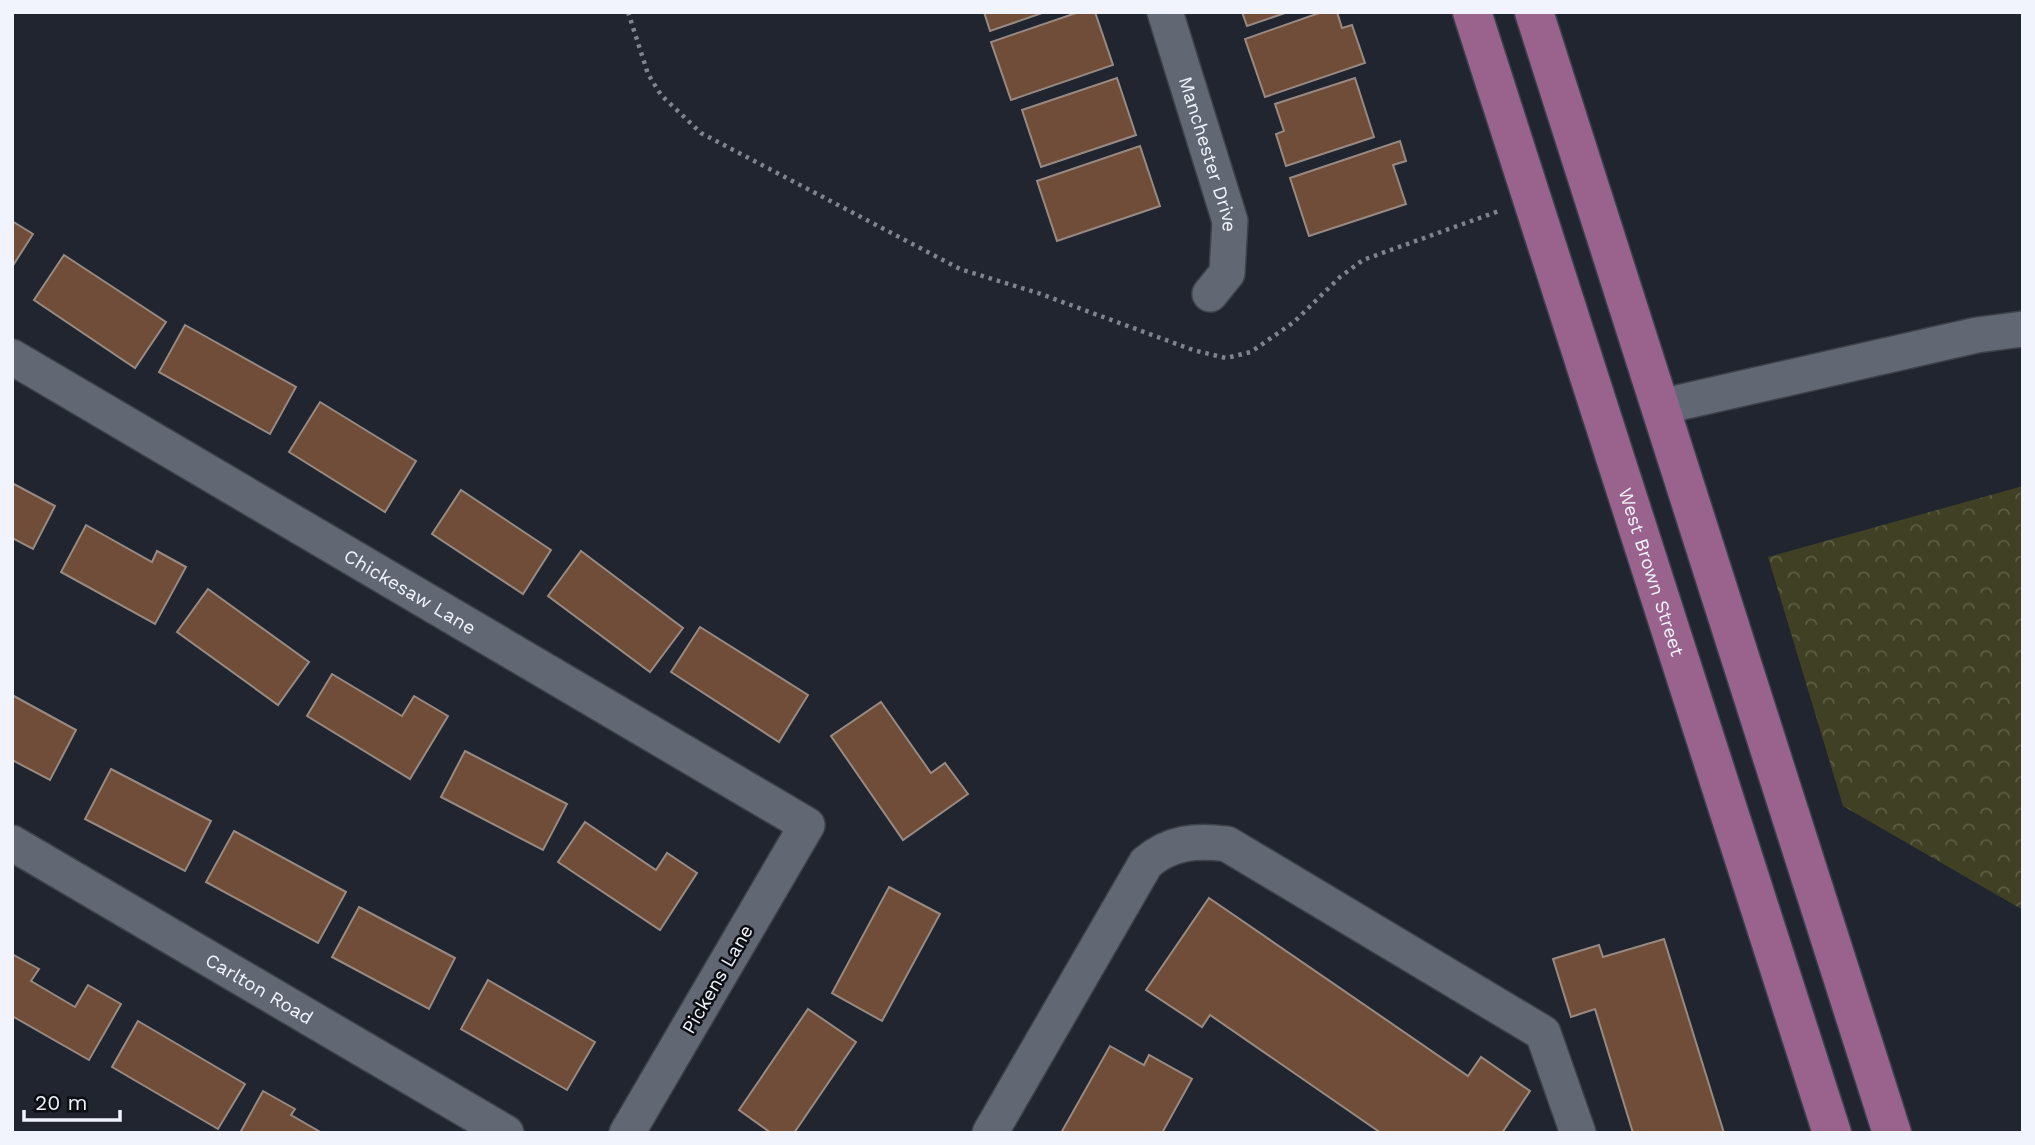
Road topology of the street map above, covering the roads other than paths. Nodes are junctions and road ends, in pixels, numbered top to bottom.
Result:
1 (1165, 12) edge
2 (1472, 12) edge
3 (1534, 12) edge
4 (1210, 294) dead end
5 (2023, 329) edge
6 (12, 358) edge
7 (1660, 407) junction
8 (1604, 423) junction
9 (807, 825) joint
10 (12, 844) edge
11 (506, 1133) edge
12 (627, 1133) edge
13 (990, 1133) edge
14 (1578, 1133) edge
15 (1832, 1133) edge
16 (1892, 1133) edge

1 - 4 street, Manchester Drive
2 - 8 main road, West Brown Street
3 - 7 main road
5 - 7 street
6 - 9 street, Chickesaw Lane
7 - 8 main road
7 - 16 main road
8 - 15 main road, West Brown Street
9 - 12 street, Pickens Lane
10 - 11 street, Carlton Road
13 - 14 street

